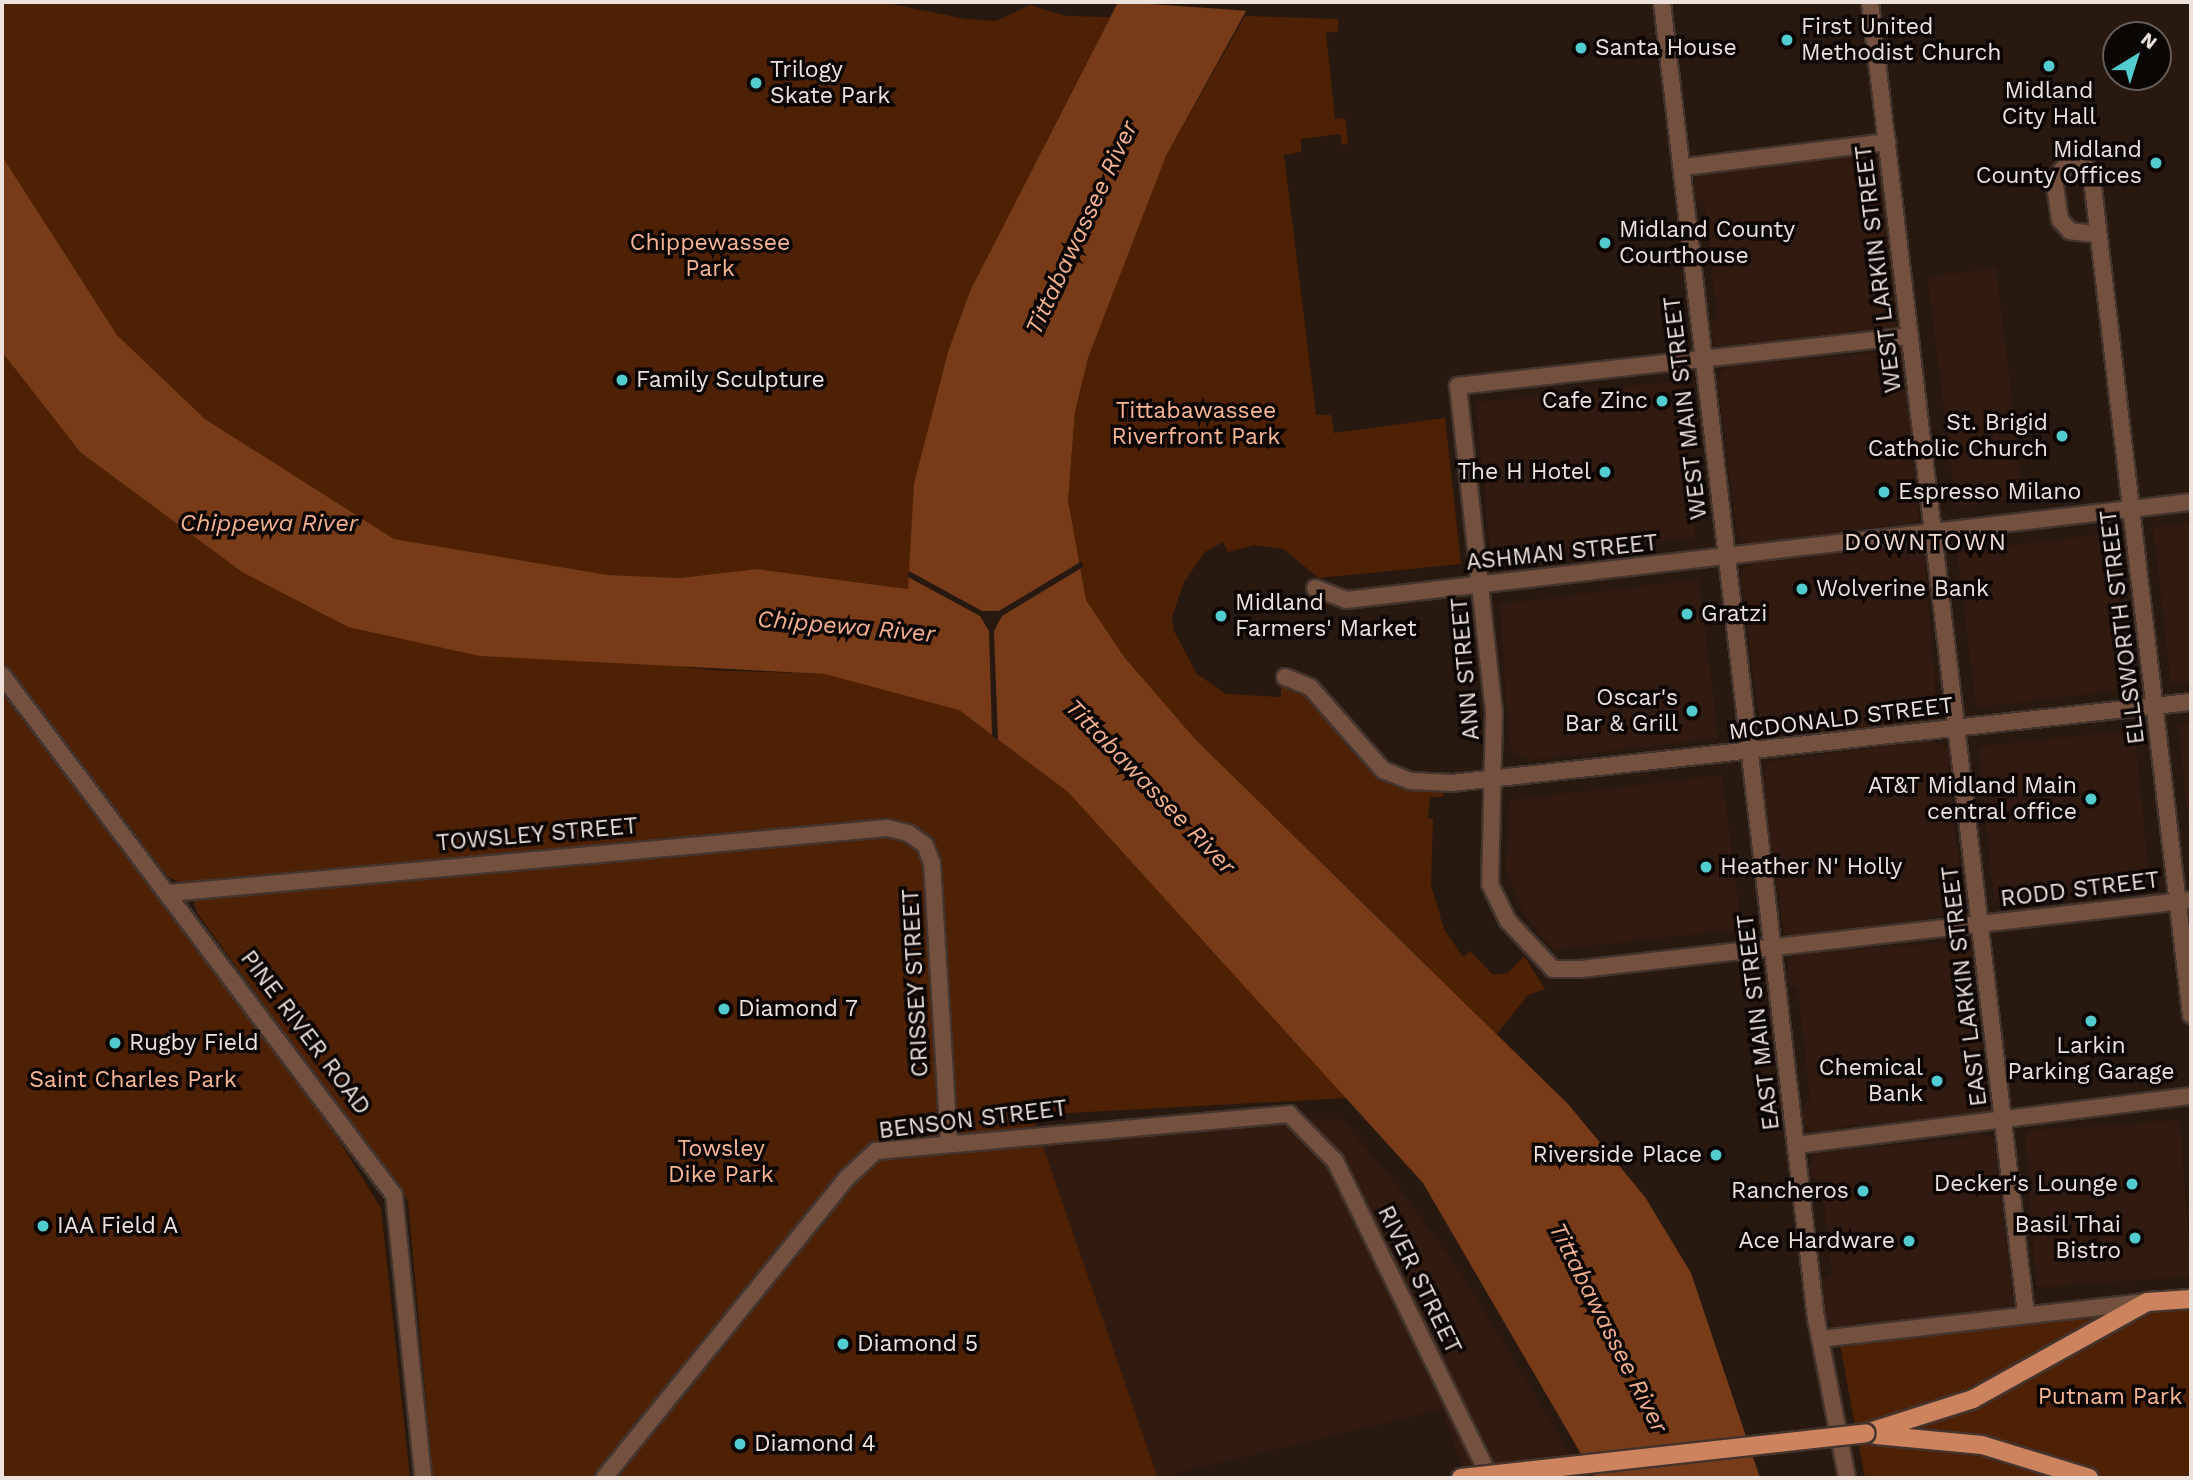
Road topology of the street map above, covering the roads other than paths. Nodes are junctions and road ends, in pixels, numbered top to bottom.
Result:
1 (1662, 2) edge
2 (1870, 2) edge
3 (1887, 142) junction
4 (1684, 167) junction
5 (2096, 234) dead end
6 (1910, 336) junction
7 (1703, 359) junction
8 (2191, 502) edge
9 (2132, 508) junction
10 (1934, 531) junction
11 (1726, 558) junction
12 (1482, 584) junction
13 (1315, 589) dead end
14 (2, 675) edge
15 (1284, 677) dead end
16 (2191, 702) edge
17 (2155, 706) junction
18 (1957, 728) junction
19 (1750, 754) junction
20 (1497, 782) junction
21 (908, 833) joint
22 (169, 893) junction
23 (2184, 900) edge
24 (1980, 925) junction
25 (1525, 944) joint
26 (1772, 949) junction
27 (2191, 1015) edge
28 (2191, 1096) edge
29 (1289, 1114) joint
30 (2003, 1118) junction
31 (949, 1141) junction
32 (1796, 1145) junction
33 (2191, 1299) edge
34 (2147, 1302) junction
35 (2026, 1314) junction
36 (1821, 1339) junction
37 (1866, 1433) junction
38 (423, 1478) edge
39 (604, 1478) edge
40 (1461, 1478) edge
41 (1490, 1478) edge
42 (1847, 1478) edge
43 (2089, 1478) edge

1 - 4 street, WEST MAIN STREET
2 - 3 street, WEST LARKIN STREET
3 - 4 street
3 - 6 street, WEST LARKIN STREET
4 - 7 street, WEST MAIN STREET
5 - 9 street, ELLSWORTH STREET
6 - 7 street
6 - 10 street, WEST LARKIN STREET
7 - 11 street, WEST MAIN STREET
7 - 12 street, ANN STREET
8 - 9 street, ASHMAN STREET
9 - 10 street, ASHMAN STREET
9 - 17 street, ELLSWORTH STREET
10 - 11 street, ASHMAN STREET
10 - 18 street, EAST LARKIN STREET
11 - 12 street, ASHMAN STREET
11 - 19 street, EAST MAIN STREET
12 - 13 street, ASHMAN STREET
12 - 20 street, ANN STREET
14 - 22 street, PINE RIVER ROAD
15 - 20 street, MCDONALD STREET
16 - 17 street, MCDONALD STREET
17 - 18 street, MCDONALD STREET
17 - 23 street, ELLSWORTH STREET
18 - 19 street, MCDONALD STREET
18 - 24 street, EAST LARKIN STREET
19 - 20 street, MCDONALD STREET
19 - 26 street, EAST MAIN STREET
20 - 25 street, ANN STREET
21 - 22 street, TOWSLEY STREET
21 - 31 street, CRISSEY STREET
22 - 38 street, PINE RIVER ROAD
23 - 24 street, RODD STREET
23 - 27 street, ELLSWORTH STREET
24 - 26 street, RODD STREET
24 - 30 street, EAST LARKIN STREET
25 - 26 street, RODD STREET
26 - 32 street, EAST MAIN STREET
28 - 30 street
29 - 31 street, BENSON STREET
29 - 41 street, RIVER STREET
30 - 32 street
30 - 35 street, EAST LARKIN STREET
31 - 39 street, BENSON STREET
32 - 36 street, EAST MAIN STREET
33 - 34 main road
34 - 35 street
34 - 37 main road
35 - 36 street
36 - 42 street, EAST MAIN STREET
37 - 40 main road, bridge
37 - 43 main road

